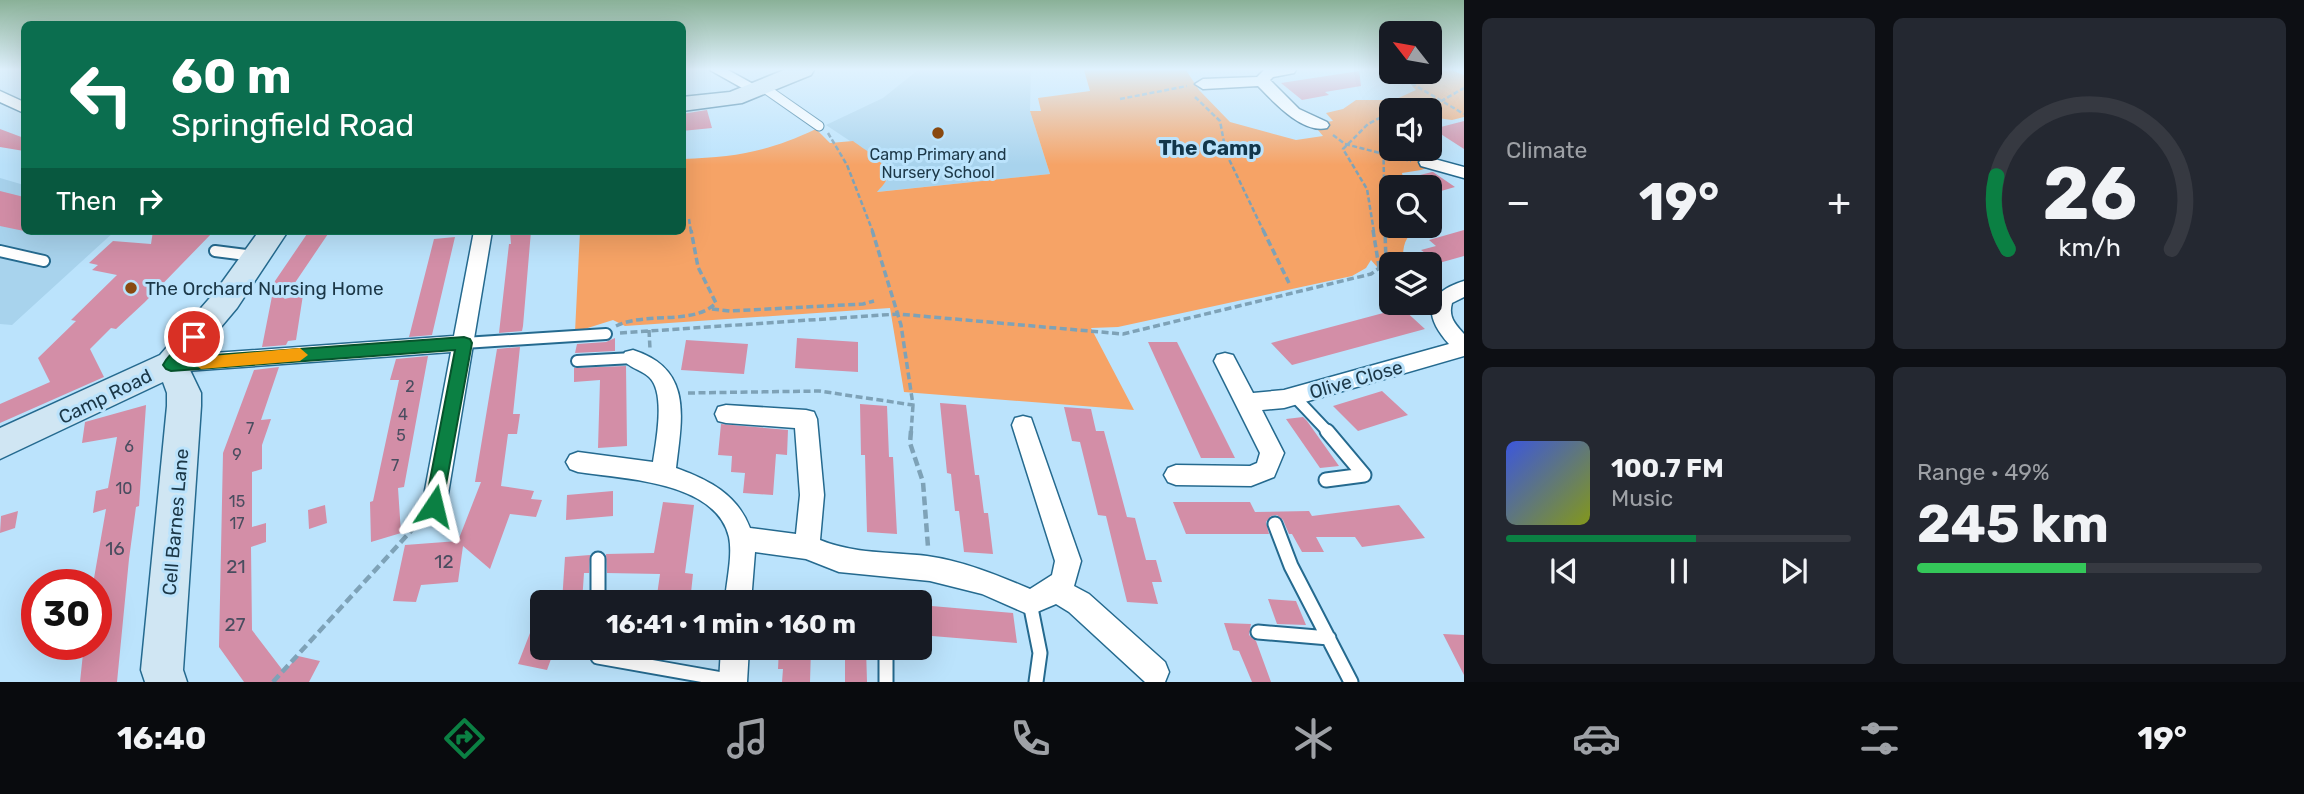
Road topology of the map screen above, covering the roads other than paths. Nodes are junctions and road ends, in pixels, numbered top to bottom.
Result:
1 (709, 102) edge
2 (781, 102) edge
3 (1285, 102) edge
4 (686, 104) edge
5 (1321, 125) road end
6 (819, 126) road end
7 (1427, 162) road end
8 (1463, 170) edge
9 (271, 235) edge
10 (481, 235) edge
11 (0, 251) edge
12 (215, 251) dead end
13 (257, 256) junction
14 (44, 261) dead end
15 (1464, 288) edge
16 (606, 334) road end
17 (464, 343) junction
18 (1464, 348) edge
19 (633, 358) joint
20 (577, 361) dead end
21 (1225, 361) dead end
22 (171, 365) junction
23 (1294, 396) junction
24 (1247, 403) junction
25 (726, 414) dead end
26 (1023, 425) dead end
27 (0, 444) edge
28 (578, 463) dead end
29 (663, 474) junction
30 (1176, 475) dead end
31 (1326, 480) dead end
32 (434, 506) road end
33 (1275, 524) dead end
34 (741, 538) junction
35 (807, 547) junction
36 (598, 559) dead end
37 (598, 590) edge
38 (739, 590) edge
39 (1057, 591) junction
40 (1030, 602) junction
41 (1258, 632) dead end
42 (1329, 638) junction
43 (614, 660) edge
44 (734, 660) edge
45 (886, 660) edge
46 (1155, 672) dead end
47 (166, 682) edge
48 (733, 682) edge
49 (886, 682) edge
50 (1036, 682) edge
51 (1351, 682) edge

1 - 4 street
2 - 6 lane
3 - 5 street
7 - 8 street
9 - 13 street, Camp Road
10 - 17 street
11 - 14 lane
12 - 13 lane
13 - 22 street, Camp Road
15 - 18 street
16 - 17 lane
17 - 22 street
17 - 32 street
18 - 23 street, Olive Close
19 - 20 lane
19 - 29 street
21 - 24 street
22 - 27 street, Camp Road
22 - 47 street, Cell Barnes Lane
23 - 24 street, Olive Close
23 - 31 lane
24 - 30 street
25 - 35 street
26 - 39 street
28 - 29 street
29 - 34 street
33 - 42 lane
34 - 35 street
34 - 38 street
35 - 40 street
36 - 37 lane
39 - 40 street
39 - 46 street
40 - 50 lane
41 - 42 lane
42 - 51 lane
43 - 48 lane
44 - 48 street
45 - 49 lane

